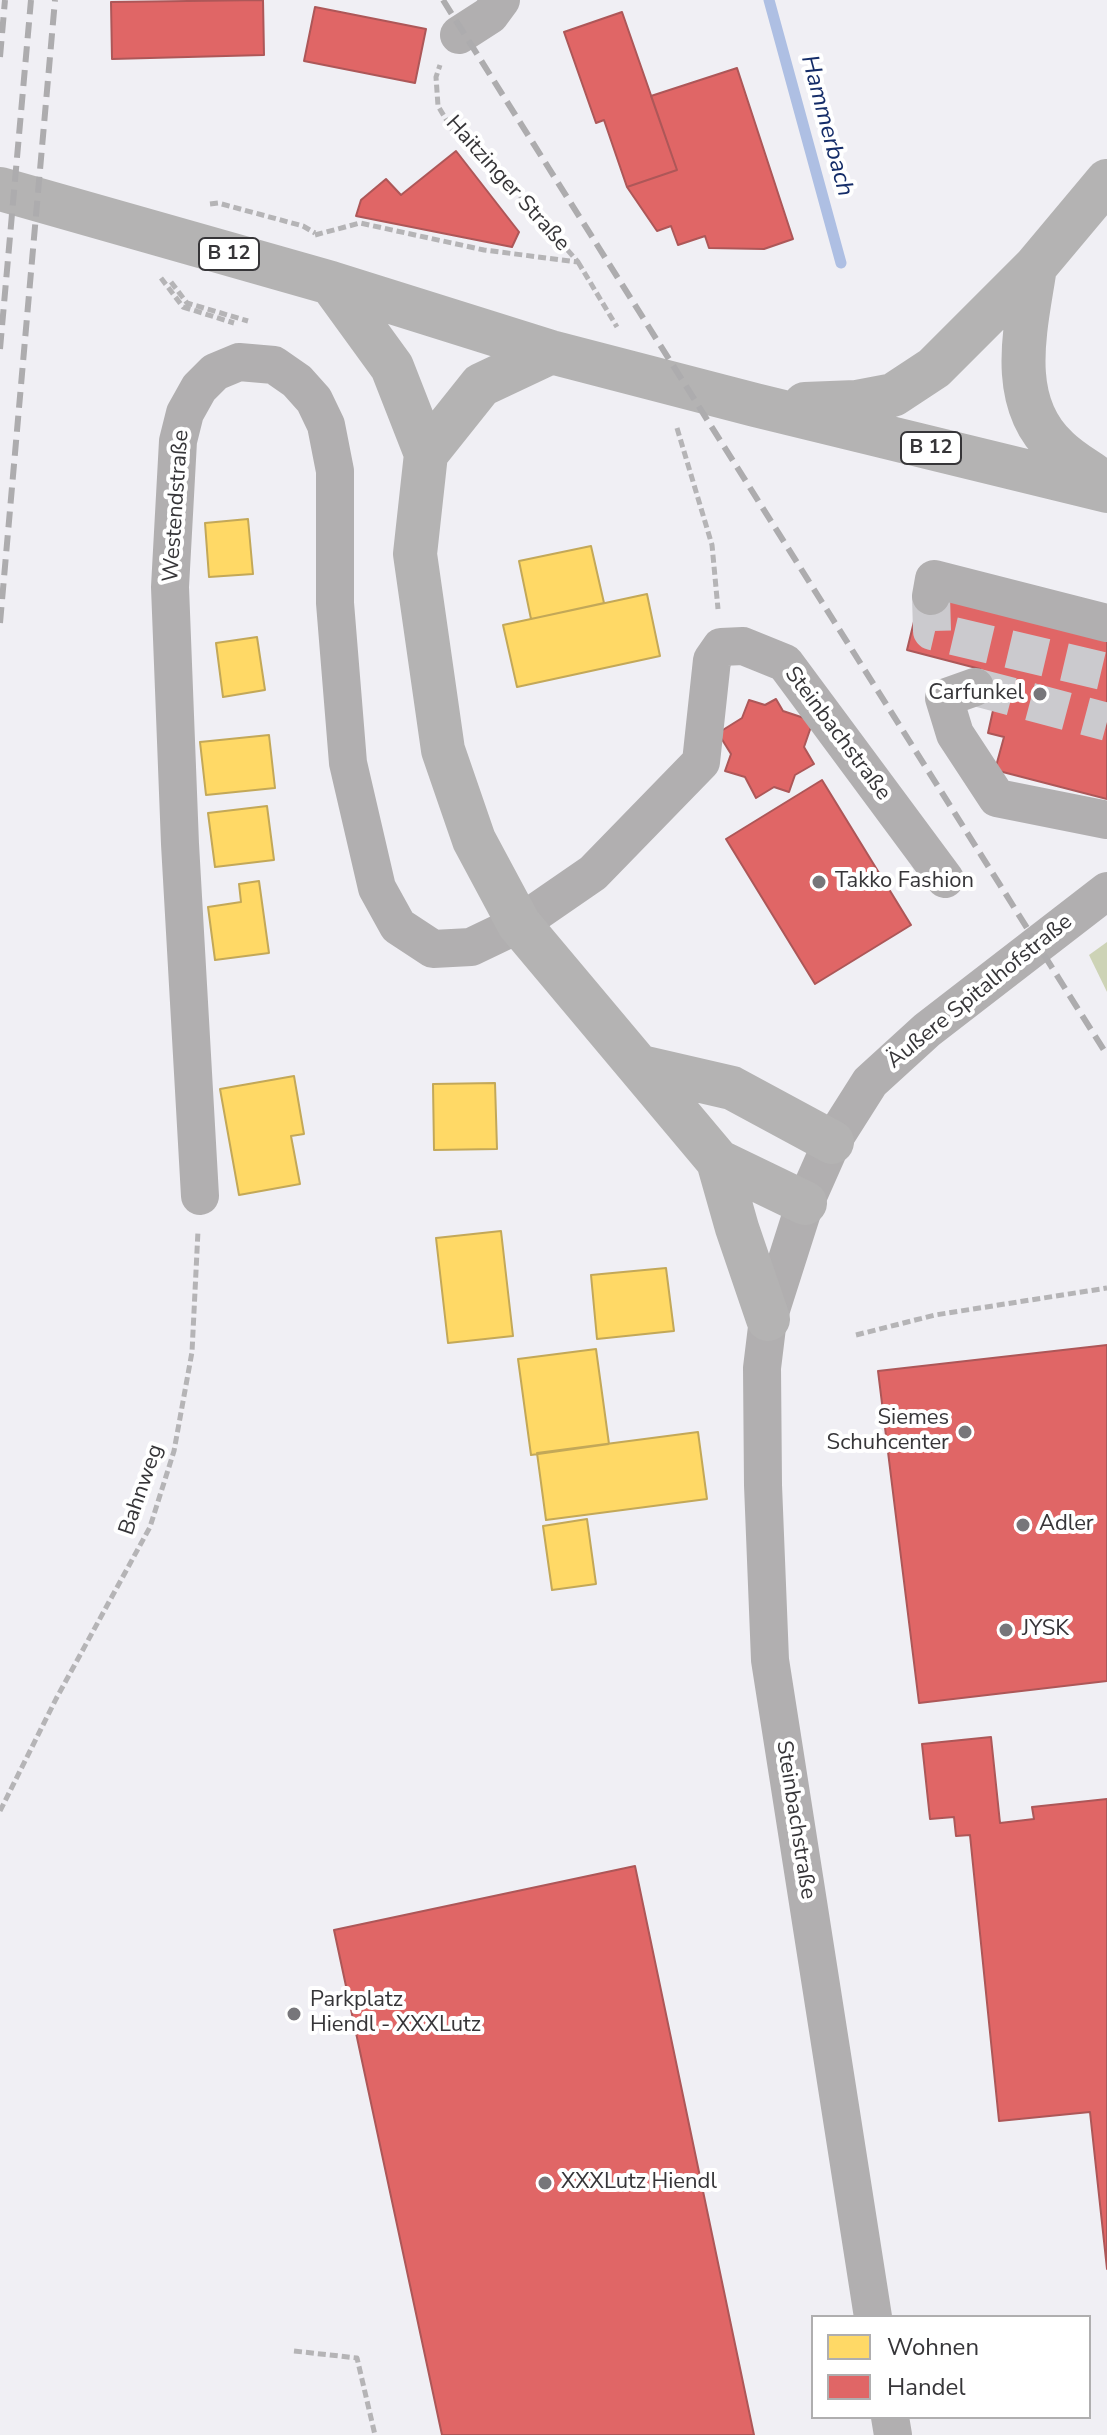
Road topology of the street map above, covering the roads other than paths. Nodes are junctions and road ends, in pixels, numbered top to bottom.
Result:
1 (501, 0) edge
2 (459, 35) road end
3 (1107, 181) edge
4 (0, 189) edge
5 (1035, 267) junction
6 (331, 283) junction
7 (551, 352) junction
8 (755, 405) junction
9 (426, 454) junction
10 (1107, 485) edge
11 (1107, 491) edge
12 (931, 596) dead end
13 (1107, 623) edge
14 (975, 687) dead end
15 (1107, 820) edge
16 (945, 879) dead end
17 (1107, 891) edge
18 (519, 924) junction
19 (641, 1067) junction
20 (832, 1142) junction
21 (718, 1161) junction
22 (200, 1196) road end
23 (805, 1203) junction
24 (768, 1319) junction
25 (873, 2315) edge

1 - 2 street
3 - 5 main road
4 - 6 main road, B 12
5 - 8 main road
5 - 10 main road
6 - 7 main road, B 12
6 - 9 main road
7 - 8 main road, B 12
7 - 9 main road
8 - 11 main road, B 12
9 - 18 main road
12 - 13 street
14 - 15 street
16 - 18 street, Steinbachstraße
17 - 20 street, Äußere Spitalhofstraße
18 - 19 main road
18 - 22 street, Westendstraße
19 - 20 main road
19 - 21 main road
20 - 23 street, Äußere Spitalhofstraße
21 - 23 main road
21 - 24 main road
23 - 24 street, Äußere Spitalhofstraße
24 - 25 street, Steinbachstraße

